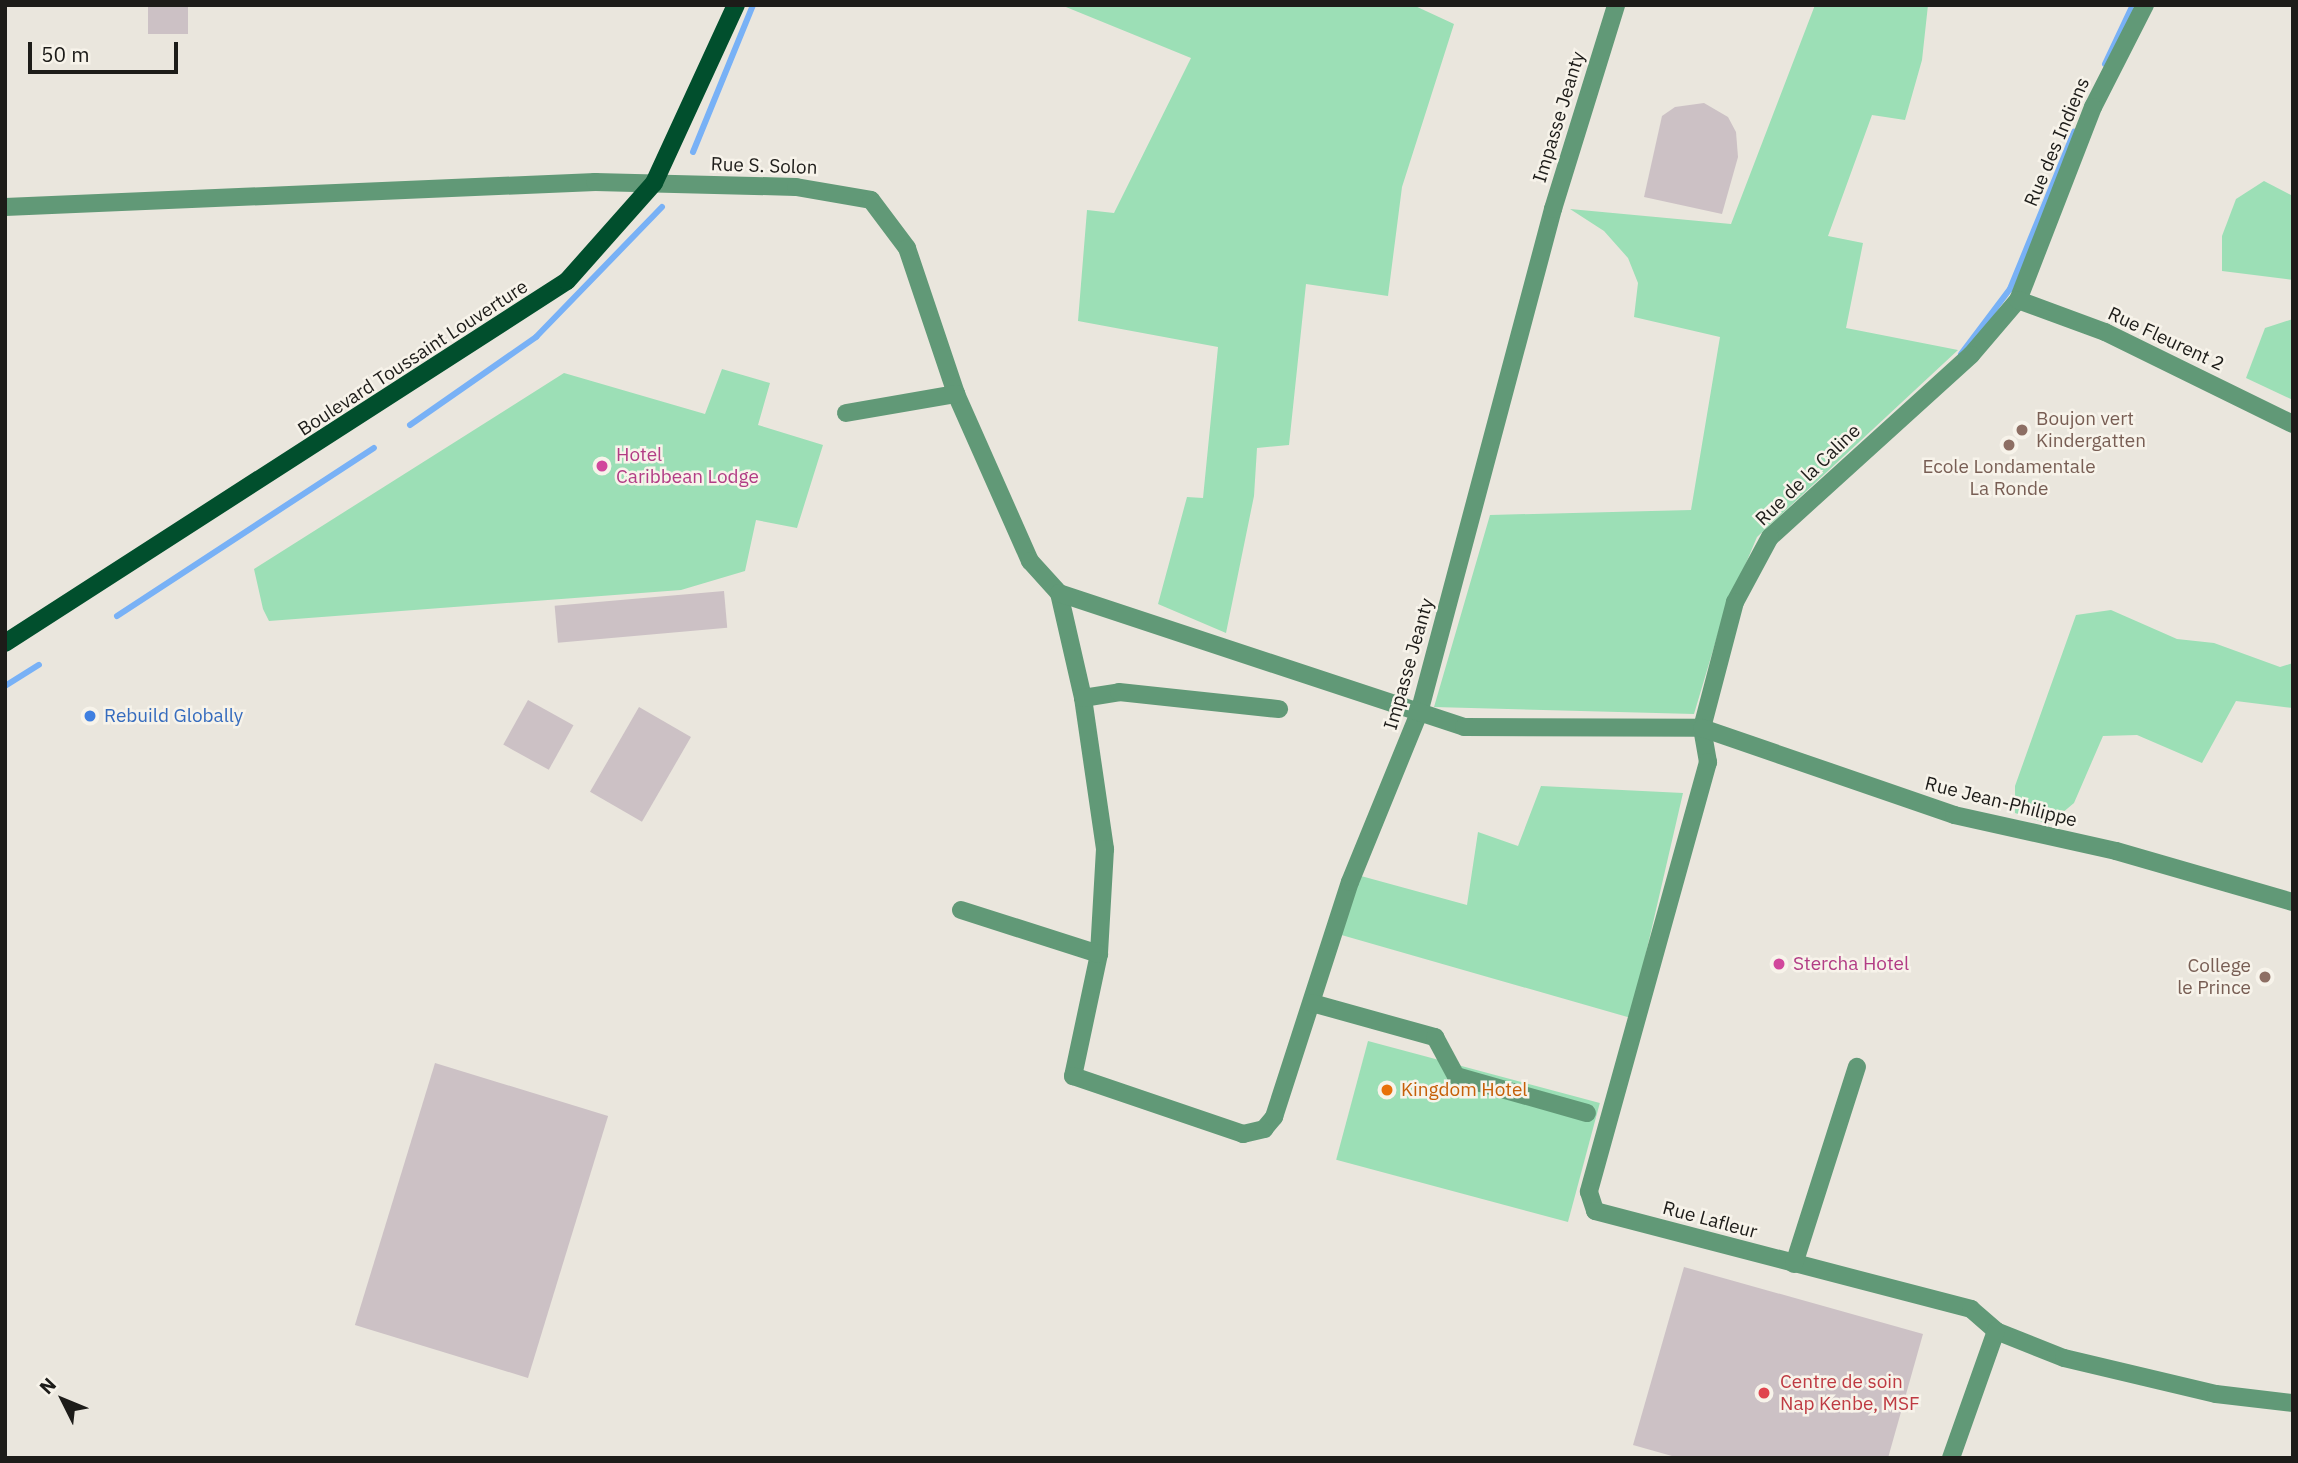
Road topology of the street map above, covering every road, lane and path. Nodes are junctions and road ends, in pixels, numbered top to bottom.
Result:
1 (736, 5) edge
2 (1616, 5) edge
3 (2145, 5) edge
4 (654, 183) junction
5 (5, 207) edge
6 (2018, 300) junction
7 (956, 394) junction
8 (846, 413) dead end
9 (2293, 424) edge
10 (1059, 593) junction
11 (5, 643) edge
12 (1083, 698) junction
13 (1279, 709) dead end
14 (1419, 713) junction
15 (1702, 728) junction
16 (2293, 902) edge
17 (961, 910) dead end
18 (1099, 954) junction
19 (1312, 1003) junction
20 (1857, 1067) dead end
21 (1587, 1113) dead end
22 (1794, 1264) junction
23 (1996, 1331) junction
24 (2293, 1403) edge
25 (1951, 1458) edge

1 - 4 main road, Boulevard Toussaint Louverture
2 - 14 street, Impasse Jeanty
3 - 6 street, Rue des Indiens
4 - 5 street, Rue S. Solon
4 - 7 street, Rue S. Solon
4 - 11 main road, Boulevard Toussaint Louverture
6 - 9 street, Rue Fleurent 2
6 - 15 street, Rue de la Caline
7 - 8 street
7 - 10 street
10 - 12 street
10 - 14 street, Rue Jean-Philippe
12 - 13 street
12 - 18 street
14 - 15 street, Rue Jean-Philippe
14 - 19 street, Impasse Jeanty
15 - 16 street, Rue Jean-Philippe
15 - 22 street, Rue Lafleur
17 - 18 street
18 - 19 street, Impasse Jeanty
19 - 21 street
20 - 22 street
22 - 23 street, Rue Lafleur
23 - 24 street, Rue Lafleur
23 - 25 street

